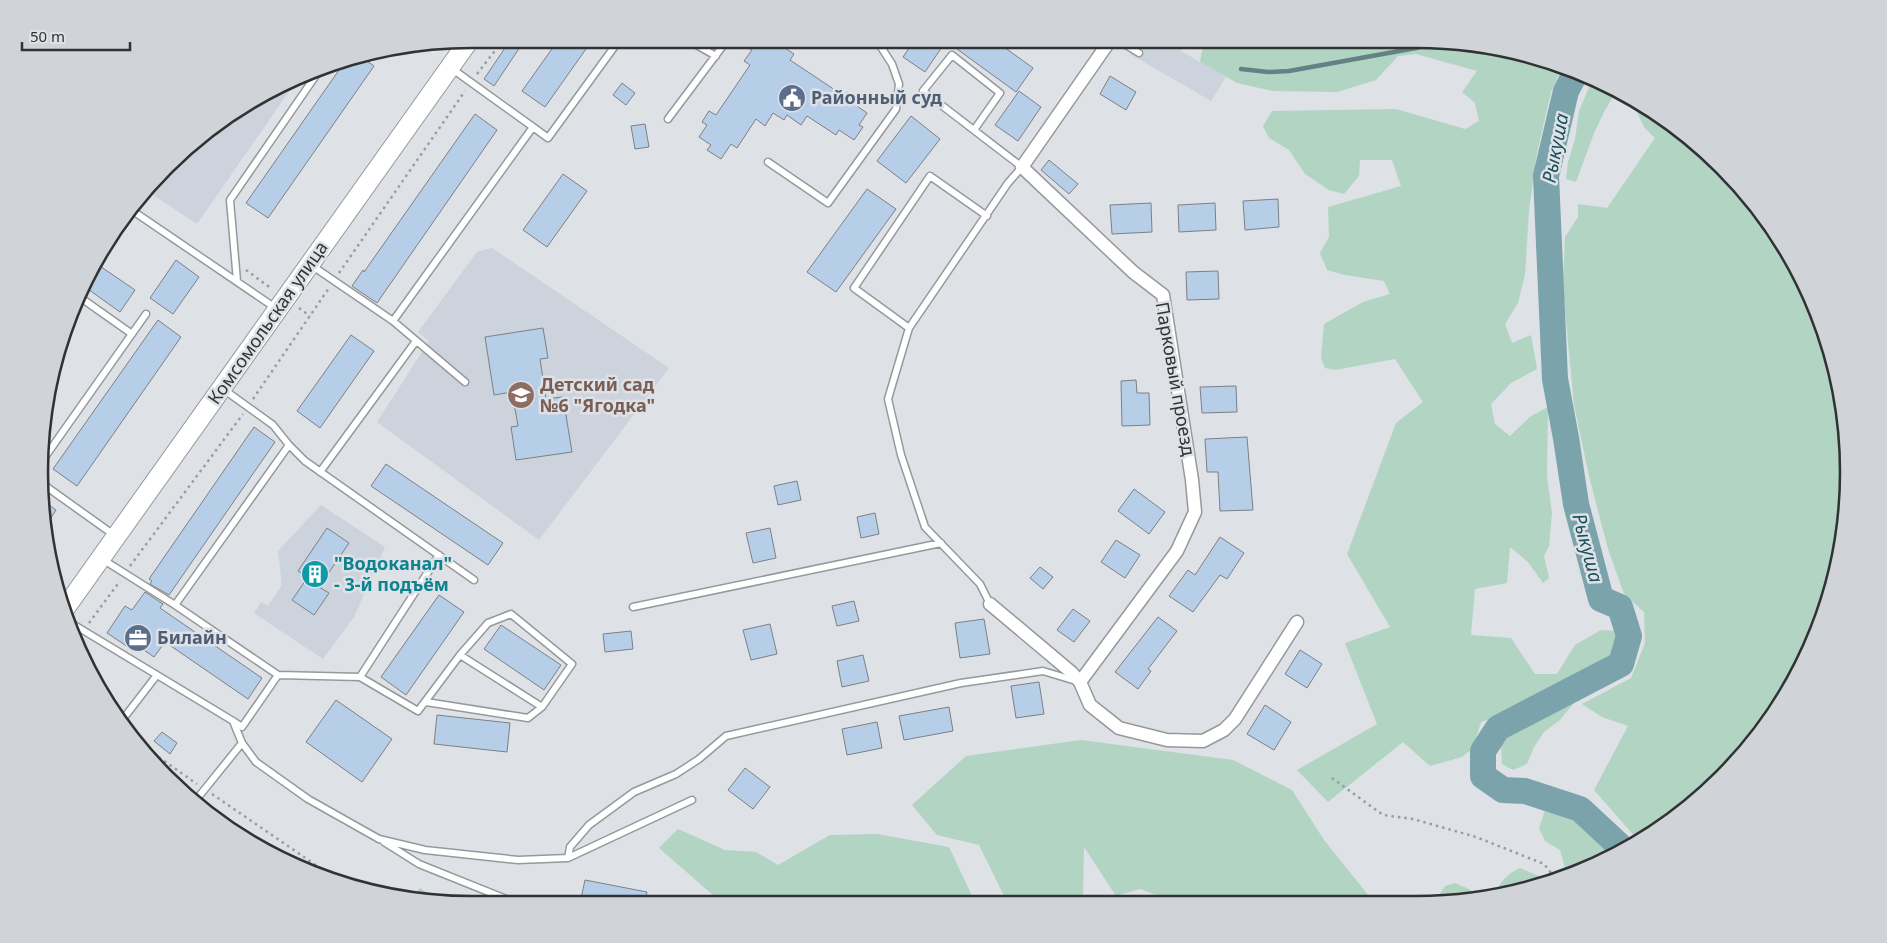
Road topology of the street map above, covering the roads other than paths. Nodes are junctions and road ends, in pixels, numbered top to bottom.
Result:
1 (464, 48) edge
2 (613, 48) edge
3 (702, 48) edge
4 (722, 48) edge
5 (883, 48) edge
6 (1104, 48) edge
7 (1131, 48) edge
8 (1139, 53) dead end
9 (716, 56) junction
10 (450, 67) junction
11 (314, 78) edge
12 (668, 120) dead end
13 (533, 127) junction
14 (974, 130) junction
15 (768, 162) dead end
16 (1022, 168) junction
17 (136, 212) edge
18 (987, 216) junction
19 (310, 265) junction
20 (237, 281) junction
21 (84, 300) edge
22 (278, 310) junction
23 (146, 314) dead end
24 (393, 321) junction
25 (909, 328) junction
26 (132, 334) junction
27 (416, 341) junction
28 (464, 382) dead end
29 (222, 389) junction
30 (289, 445) junction
31 (48, 454) edge
32 (320, 472) junction
33 (48, 488) edge
34 (116, 537) junction
35 (941, 543) junction
36 (439, 555) junction
37 (101, 558) junction
38 (474, 580) dead end
39 (69, 603) edge
40 (990, 604) joint
41 (175, 605) junction
42 (633, 607) dead end
43 (1297, 622) dead end
44 (77, 626) edge
45 (460, 655) junction
46 (158, 675) junction
47 (278, 675) junction
48 (360, 677) junction
49 (1080, 682) junction
50 (426, 702) junction
51 (542, 707) junction
52 (125, 716) edge
53 (233, 721) junction
54 (242, 743) junction
55 (199, 796) edge
56 (692, 800) dead end
57 (379, 838) junction
58 (568, 858) junction
59 (499, 896) edge

1 - 10 main road, Комсомольская улица
2 - 13 lane
3 - 9 lane
4 - 9 lane
5 - 15 lane
6 - 16 street
7 - 8 lane
9 - 12 lane
10 - 13 lane
10 - 19 main road, Комсомольская улица
11 - 20 lane
13 - 24 lane
14 - 14 lane
14 - 16 lane
16 - 18 lane
16 - 49 street, Парковый проезд
17 - 20 lane
18 - 25 lane
18 - 25 lane
19 - 22 main road, Комсомольская улица
19 - 24 lane
20 - 22 lane
21 - 26 lane
22 - 29 main road, Комсомольская улица
23 - 26 lane
24 - 27 lane
25 - 35 lane
26 - 31 lane
27 - 28 lane
27 - 32 lane
29 - 30 lane
29 - 34 main road, Комсомольская улица
30 - 32 lane
30 - 41 lane
32 - 36 lane
33 - 34 lane
34 - 37 main road, Комсомольская улица
35 - 40 lane
35 - 42 lane
36 - 38 lane
36 - 48 lane
37 - 39 main road, Комсомольская улица
37 - 41 lane
40 - 49 street
41 - 47 lane
43 - 49 street
44 - 46 lane
45 - 50 lane
45 - 51 lane
45 - 51 lane
46 - 52 lane
46 - 53 lane
47 - 48 lane
47 - 53 lane
48 - 50 lane
49 - 58 lane
50 - 51 lane
53 - 54 lane
54 - 55 lane
54 - 57 lane
56 - 58 lane
57 - 58 lane
57 - 59 lane

